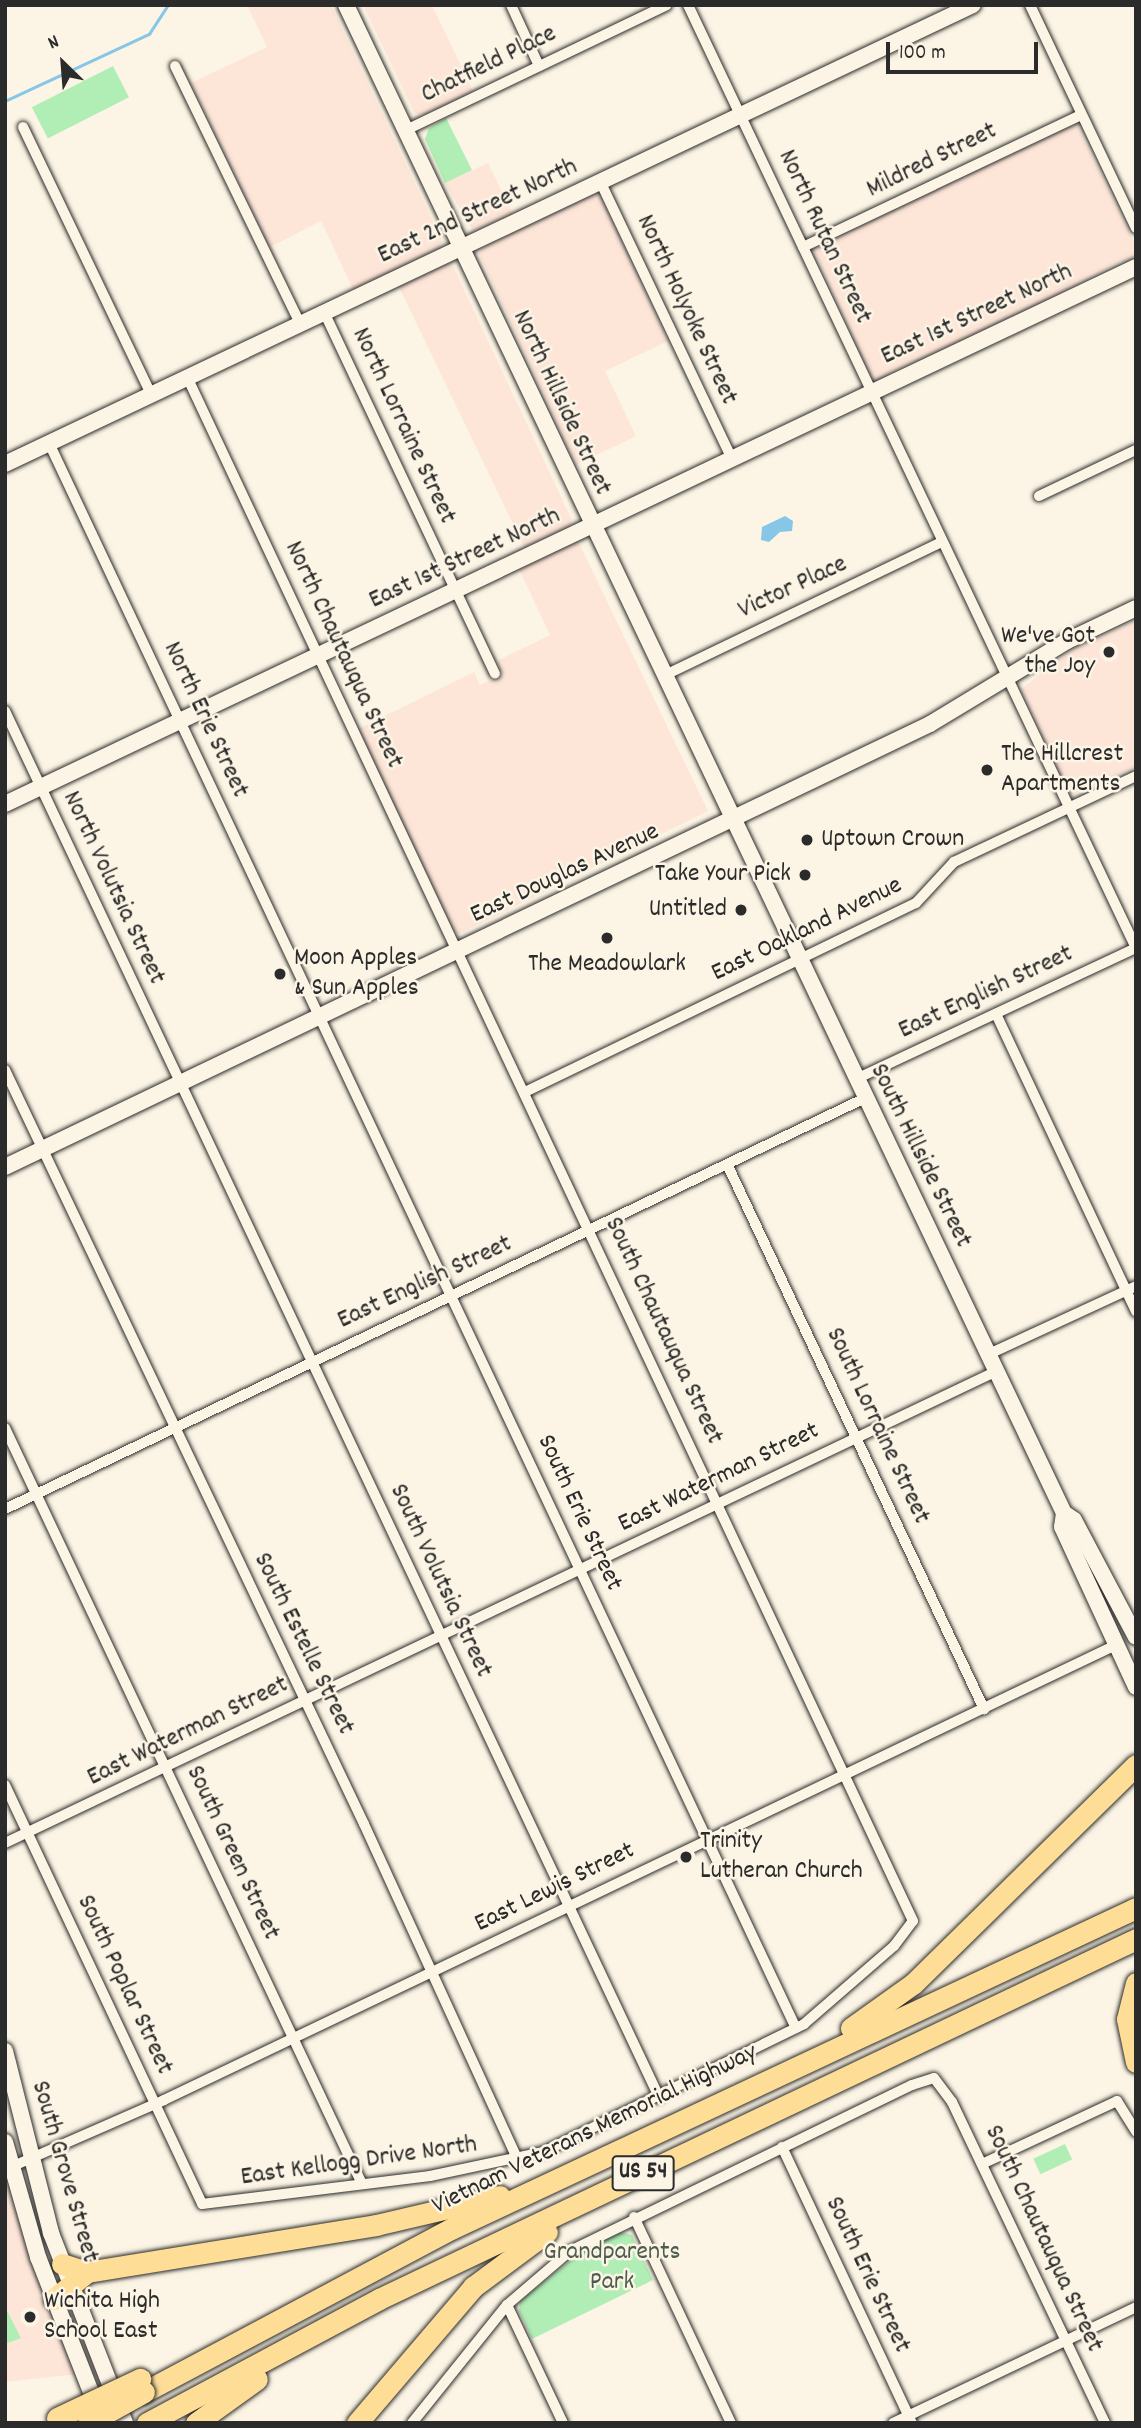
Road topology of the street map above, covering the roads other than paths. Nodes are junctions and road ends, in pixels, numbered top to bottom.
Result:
1 (346, 5) edge
2 (511, 5) edge
3 (667, 5) edge
4 (688, 5) edge
5 (973, 5) edge
6 (1030, 5) edge
7 (175, 66) dead end
8 (539, 66) junction
9 (741, 114) junction
10 (1081, 115) junction
11 (23, 127) dead end
12 (406, 130) junction
13 (600, 181) junction
14 (1136, 228) edge
15 (462, 247) junction
16 (803, 247) junction
17 (1136, 267) edge
18 (324, 312) junction
19 (300, 324) junction
20 (187, 377) junction
21 (872, 392) junction
22 (151, 394) junction
23 (49, 443) junction
24 (1136, 450) edge
25 (732, 459) junction
26 (5, 464) edge
27 (1039, 496) dead end
28 (591, 526) junction
29 (942, 542) junction
30 (456, 591) junction
31 (1136, 608) edge
32 (318, 655) junction
33 (495, 674) dead end
34 (663, 676) junction
35 (1008, 678) junction
36 (5, 711) edge
37 (181, 721) junction
38 (1136, 776) edge
39 (41, 787) junction
40 (5, 804) edge
41 (1070, 808) junction
42 (733, 821) junction
43 (1136, 948) edge
44 (459, 951) junction
45 (799, 960) junction
46 (996, 1014) junction
47 (318, 1017) junction
48 (5, 1070) edge
49 (856, 1079) junction
50 (180, 1084) junction
51 (525, 1092) junction
52 (865, 1098) junction
53 (42, 1149) junction
54 (727, 1164) junction
55 (5, 1167) edge
56 (590, 1229) junction
57 (1130, 1289) edge
58 (451, 1296) junction
59 (1136, 1312) edge
60 (989, 1354) junction
61 (312, 1362) junction
62 (997, 1371) junction
63 (5, 1427) edge
64 (175, 1428) junction
65 (857, 1437) junction
66 (36, 1494) junction
67 (719, 1503) junction
68 (5, 1509) edge
69 (1064, 1513) junction
70 (581, 1570) junction
71 (1134, 1631) edge
72 (441, 1636) junction
73 (1116, 1645) junction
74 (1136, 1687) edge
75 (305, 1701) junction
76 (984, 1709) junction
77 (1133, 1765) edge
78 (166, 1768) junction
79 (845, 1775) junction
80 (5, 1785) edge
81 (28, 1833) junction
82 (708, 1840) junction
83 (5, 1843) edge
84 (569, 1907) junction
85 (1136, 1908) edge
86 (913, 1921) joint
87 (1136, 1939) edge
88 (433, 1972) junction
89 (1136, 1983) edge
90 (796, 2028) junction
91 (295, 2038) junction
92 (5, 2051) edge
93 (1136, 2062) edge
94 (771, 2077) junction
95 (659, 2097) junction
96 (155, 2105) junction
97 (1136, 2132) edge
98 (5, 2142) edge
99 (782, 2147) junction
100 (30, 2160) junction
101 (518, 2160) junction
102 (982, 2164) junction
103 (11, 2167) junction
104 (578, 2169) junction
105 (628, 2180) junction
106 (362, 2184) junction
107 (202, 2204) joint
108 (634, 2217) junction
109 (73, 2272) junction
110 (54, 2299) junction
111 (379, 2300) junction
112 (507, 2305) junction
113 (1136, 2307) edge
114 (1065, 2340) junction
115 (142, 2386) junction
116 (911, 2419) edge
117 (52, 2420) edge
118 (151, 2421) edge
119 (88, 2423) edge
120 (103, 2423) edge
121 (125, 2423) edge
122 (196, 2423) edge
123 (357, 2423) edge
124 (412, 2423) edge
125 (563, 2423) edge
126 (731, 2423) edge
127 (893, 2423) edge
128 (1105, 2423) edge

1 - 12 main road, North Hillside Street
2 - 8 street
3 - 8 street, Chatfield Place
4 - 9 street, North Rutan Street
5 - 9 main road, East 2nd Street North
6 - 10 street
7 - 19 street
8 - 12 street, Chatfield Place
9 - 13 main road, East 2nd Street North
9 - 16 street, North Rutan Street
10 - 14 street
10 - 16 street, Mildred Street
11 - 22 street
12 - 15 main road, North Hillside Street
13 - 15 main road, East 2nd Street North
13 - 25 street, North Holyoke Street
15 - 18 main road, East 2nd Street North
15 - 28 main road, North Hillside Street
16 - 21 street, North Rutan Street
17 - 21 main road, East 1st Street North
18 - 19 main road, East 2nd Street North
18 - 30 street, North Lorraine Street
19 - 20 main road, East 2nd Street North
20 - 22 main road, East 2nd Street North
20 - 32 street, North Chautauqua Street
21 - 25 main road, East 1st Street North
21 - 29 street, North Rutan Street
22 - 23 main road, East 2nd Street North
23 - 26 main road, East 2nd Street North
23 - 37 street, North Erie Street
24 - 27 street
25 - 28 main road, East 1st Street North
28 - 30 main road, East 1st Street North
28 - 34 main road, North Hillside Street
29 - 34 street, Victor Place
29 - 35 street, North Rutan Street
30 - 32 main road, East 1st Street North
30 - 33 street, North Lorraine Street
31 - 35 main road, East Douglas Avenue
32 - 37 main road, East 1st Street North
32 - 44 street, North Chautauqua Street
34 - 42 main road, North Hillside Street
35 - 41 street, North Rutan Street
35 - 42 main road, East Douglas Avenue
36 - 39 street, North Volutsia Street
37 - 39 main road, East 1st Street North
37 - 47 street, North Erie Street
38 - 41 street, East Oakland Avenue
39 - 40 main road, East 1st Street North
39 - 50 street, North Volutsia Street
41 - 43 street, North Rutan Street
41 - 45 street, East Oakland Avenue
42 - 44 main road, East Douglas Avenue
42 - 45 main road, South Hillside Street
43 - 46 street, East English Street
44 - 47 main road, East Douglas Avenue
44 - 51 street, South Chautauqua Street
45 - 49 main road, South Hillside Street
45 - 51 street, East Oakland Avenue
46 - 49 street, East English Street
46 - 57 street
47 - 50 main road, East Douglas Avenue
47 - 58 street, South Erie Street
48 - 53 street, South Estelle Street
49 - 52 main road, South Hillside Street
50 - 53 main road, East Douglas Avenue
50 - 61 street, South Volutsia Street
51 - 56 street, South Chautauqua Street
52 - 54 street, East English Street
52 - 60 main road, South Hillside Street
53 - 55 main road, East Douglas Avenue
53 - 64 street, South Estelle Street
54 - 56 street, East English Street
54 - 65 street, South Lorraine Street
56 - 58 street, East English Street
56 - 67 street, South Chautauqua Street
57 - 59 street
57 - 60 street
58 - 61 street, East English Street
58 - 70 street, South Erie Street
60 - 62 main road, South Hillside Street
61 - 64 street, East English Street
61 - 72 street, South Volutsia Street
62 - 65 street, East Waterman Street
62 - 69 main road, South Hillside Street
63 - 66 street, South Green Street
64 - 66 street, East English Street
64 - 75 street, South Estelle Street
65 - 67 street, East Waterman Street
65 - 76 street, South Lorraine Street
66 - 68 street, East English Street
66 - 78 street, South Green Street
67 - 70 street, East Waterman Street
67 - 79 street, South Chautauqua Street
69 - 71 main road, South Hillside Street
69 - 73 main road, South Hillside Street
70 - 72 street, East Waterman Street
70 - 82 street, South Erie Street
72 - 75 street, East Waterman Street
72 - 84 street, South Volutsia Street
73 - 74 main road, South Hillside Street
73 - 76 street, East Lewis Street
75 - 78 street, East Waterman Street
75 - 88 street, South Estelle Street
76 - 79 street, East Lewis Street
77 - 94 highway
78 - 81 street, East Waterman Street
78 - 91 street, South Green Street
79 - 82 street, East Lewis Street
79 - 86 street, South Chautauqua Street
80 - 81 street, South Poplar Street
81 - 83 street, East Waterman Street
81 - 96 street, South Poplar Street
82 - 84 street, East Lewis Street
82 - 90 street, South Erie Street
84 - 88 street, East Lewis Street
84 - 95 street, South Volutsia Street
85 - 94 highway, Vietnam Veterans Memorial Highway / US 54
86 - 90 street, East Kellogg Drive North
87 - 105 highway, US 54
88 - 91 street, East Lewis Street
88 - 101 street, South Estelle Street
89 - 93 highway
90 - 95 street, East Kellogg Drive North
91 - 96 street, East Lewis Street
91 - 106 street, South Green Street
92 - 100 main road, South Grove Street
94 - 104 highway, Vietnam Veterans Memorial Highway / US 54
95 - 101 street, East Kellogg Drive North
96 - 100 street, East Lewis Street
96 - 107 street, South Poplar Street
97 - 102 street
98 - 103 main road, South Grove Street
99 - 102 street, South Chautauqua Street
99 - 108 street
99 - 116 street, South Erie Street
100 - 103 street, East Lewis Street
100 - 109 main road, South Grove Street
101 - 106 street, East Kellogg Drive North
102 - 114 street, South Chautauqua Street
103 - 110 main road, South Grove Street
104 - 109 highway
104 - 115 highway, Vietnam Veterans Memorial Highway / US 54
105 - 111 highway, US 54
105 - 123 highway
106 - 107 street, East Kellogg Drive North
108 - 112 street
108 - 126 street
109 - 110 highway
109 - 121 main road, South Grove Street
110 - 120 main road, South Grove Street
111 - 118 highway, US 54
111 - 122 highway
112 - 124 street
112 - 125 street
113 - 114 street
114 - 116 street
114 - 128 street, South Chautauqua Street
115 - 117 highway, bridge
115 - 119 highway, bridge
116 - 127 street

